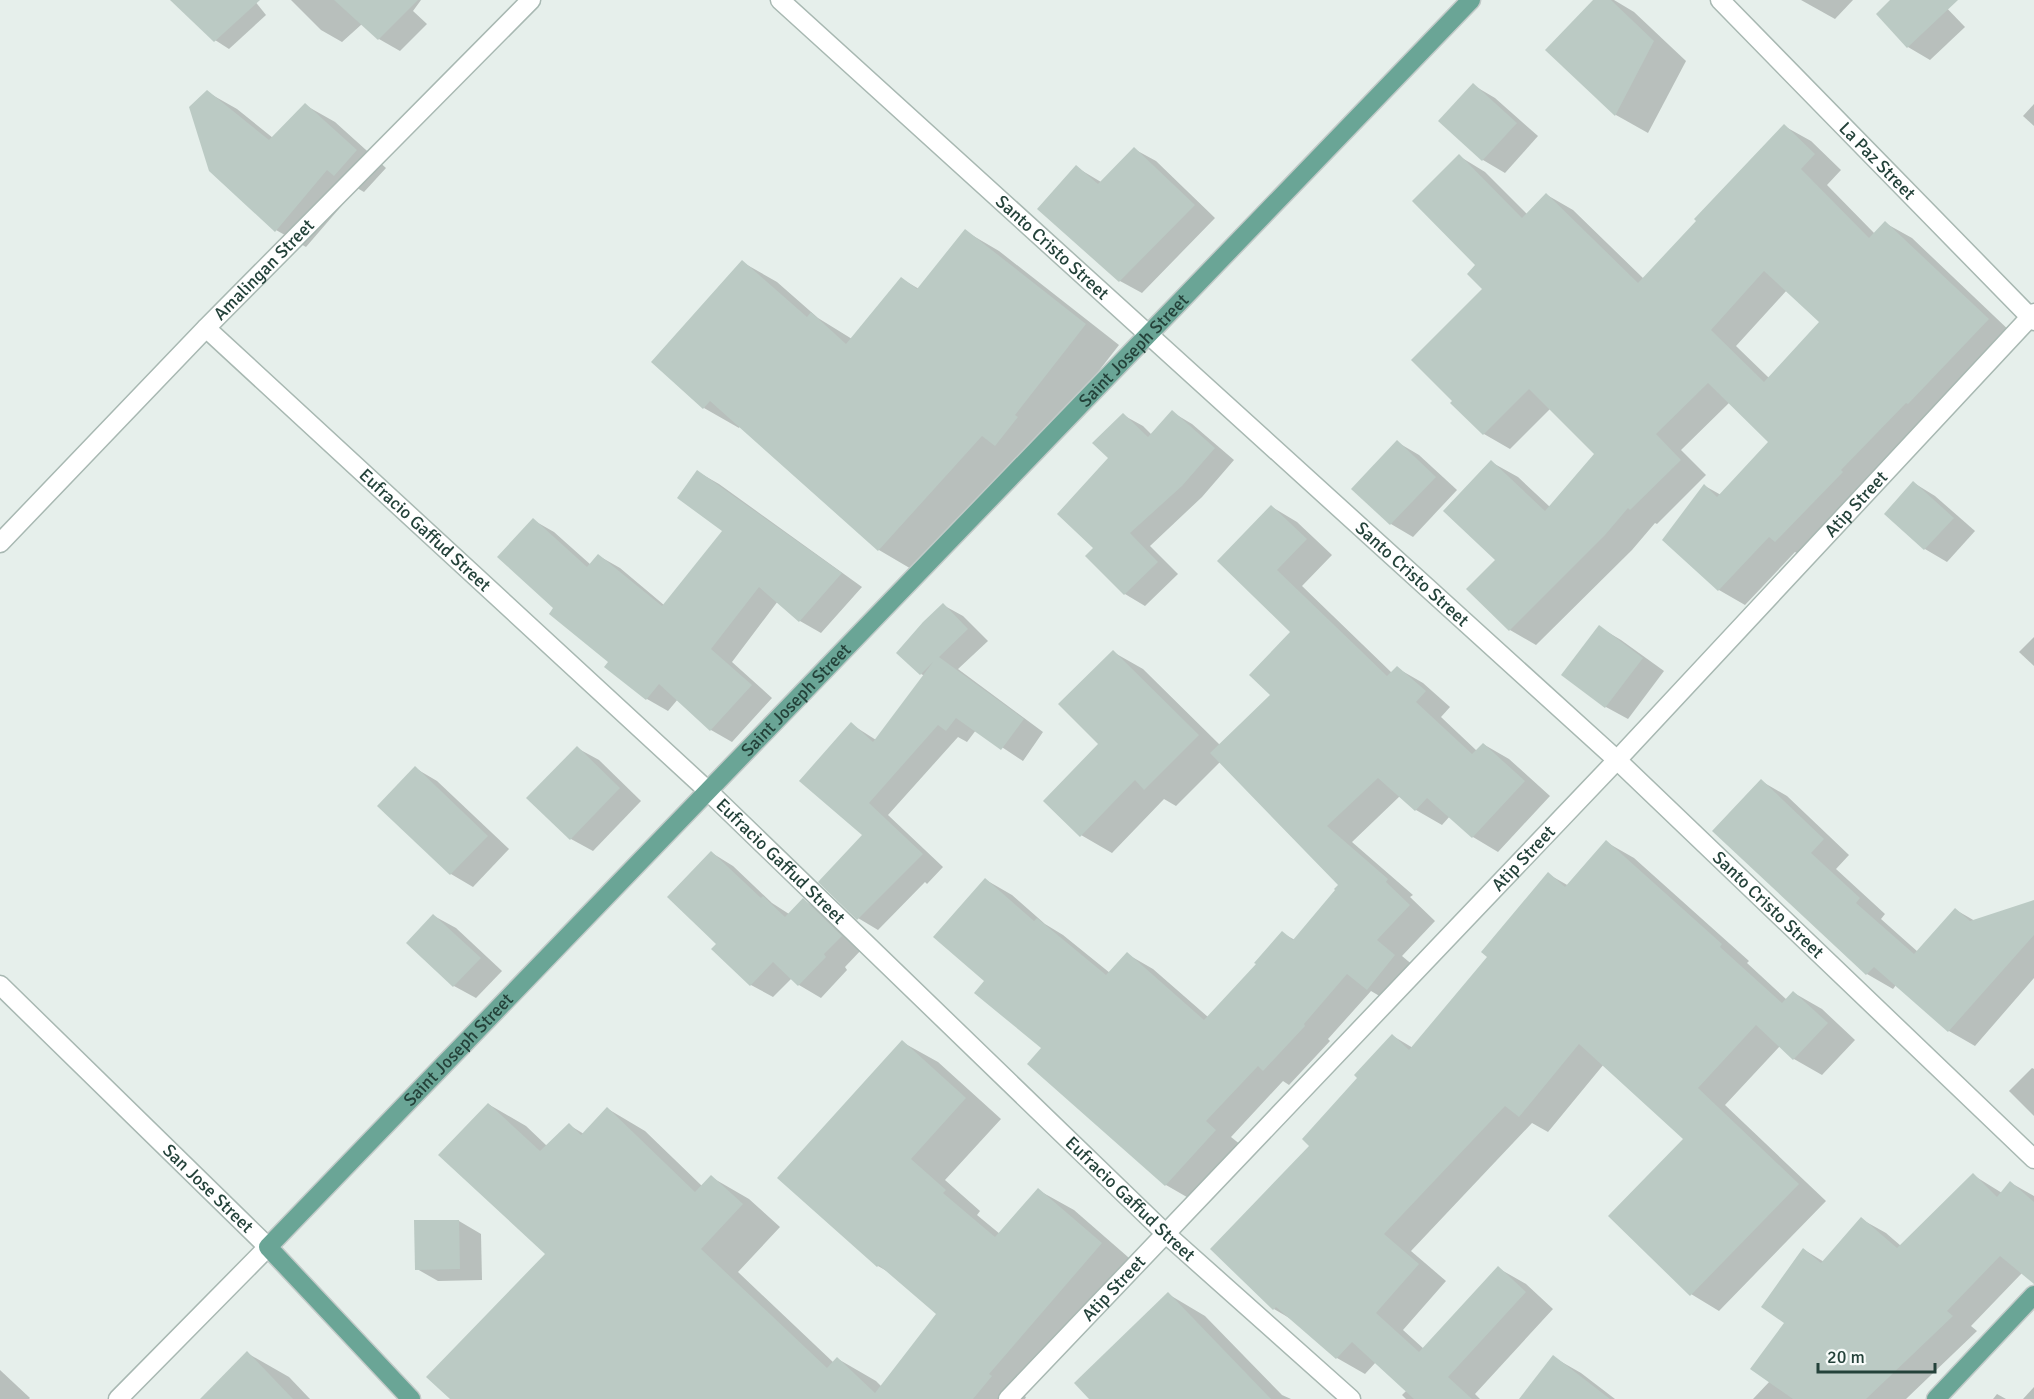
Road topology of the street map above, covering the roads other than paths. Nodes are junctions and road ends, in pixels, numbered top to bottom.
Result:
1 (780, 0) edge
2 (1471, 0) edge
3 (1720, 0) edge
4 (527, 2) edge
5 (2033, 317) edge
6 (206, 328) junction
7 (1150, 335) junction
8 (0, 543) edge
9 (1617, 760) junction
10 (707, 790) junction
11 (0, 985) edge
12 (2034, 1159) edge
13 (1166, 1234) junction
14 (267, 1247) junction
15 (2034, 1295) edge
16 (118, 1399) edge
17 (411, 1399) edge
18 (1008, 1399) edge
19 (1351, 1399) edge
20 (1936, 1399) edge

1 - 7 street, Santo Cristo Street
2 - 7 main road, Saint Joseph Street
3 - 5 street, La Paz Street
4 - 6 street, Amalingan Street
5 - 9 street, Atip Street
6 - 8 street, Amalingan Street
6 - 10 street, Eufracio Gaffud Street
7 - 9 street, Santo Cristo Street
7 - 10 main road, Saint Joseph Street
9 - 12 street, Santo Cristo Street
9 - 13 street, Atip Street
10 - 13 street, Eufracio Gaffud Street
10 - 14 main road, Saint Joseph Street
11 - 14 street, San Jose Street
13 - 18 street, Atip Street
13 - 19 street, Eufracio Gaffud Street
14 - 16 street, Saint Joseph Street
14 - 17 main road, San Jose Street
15 - 20 main road

